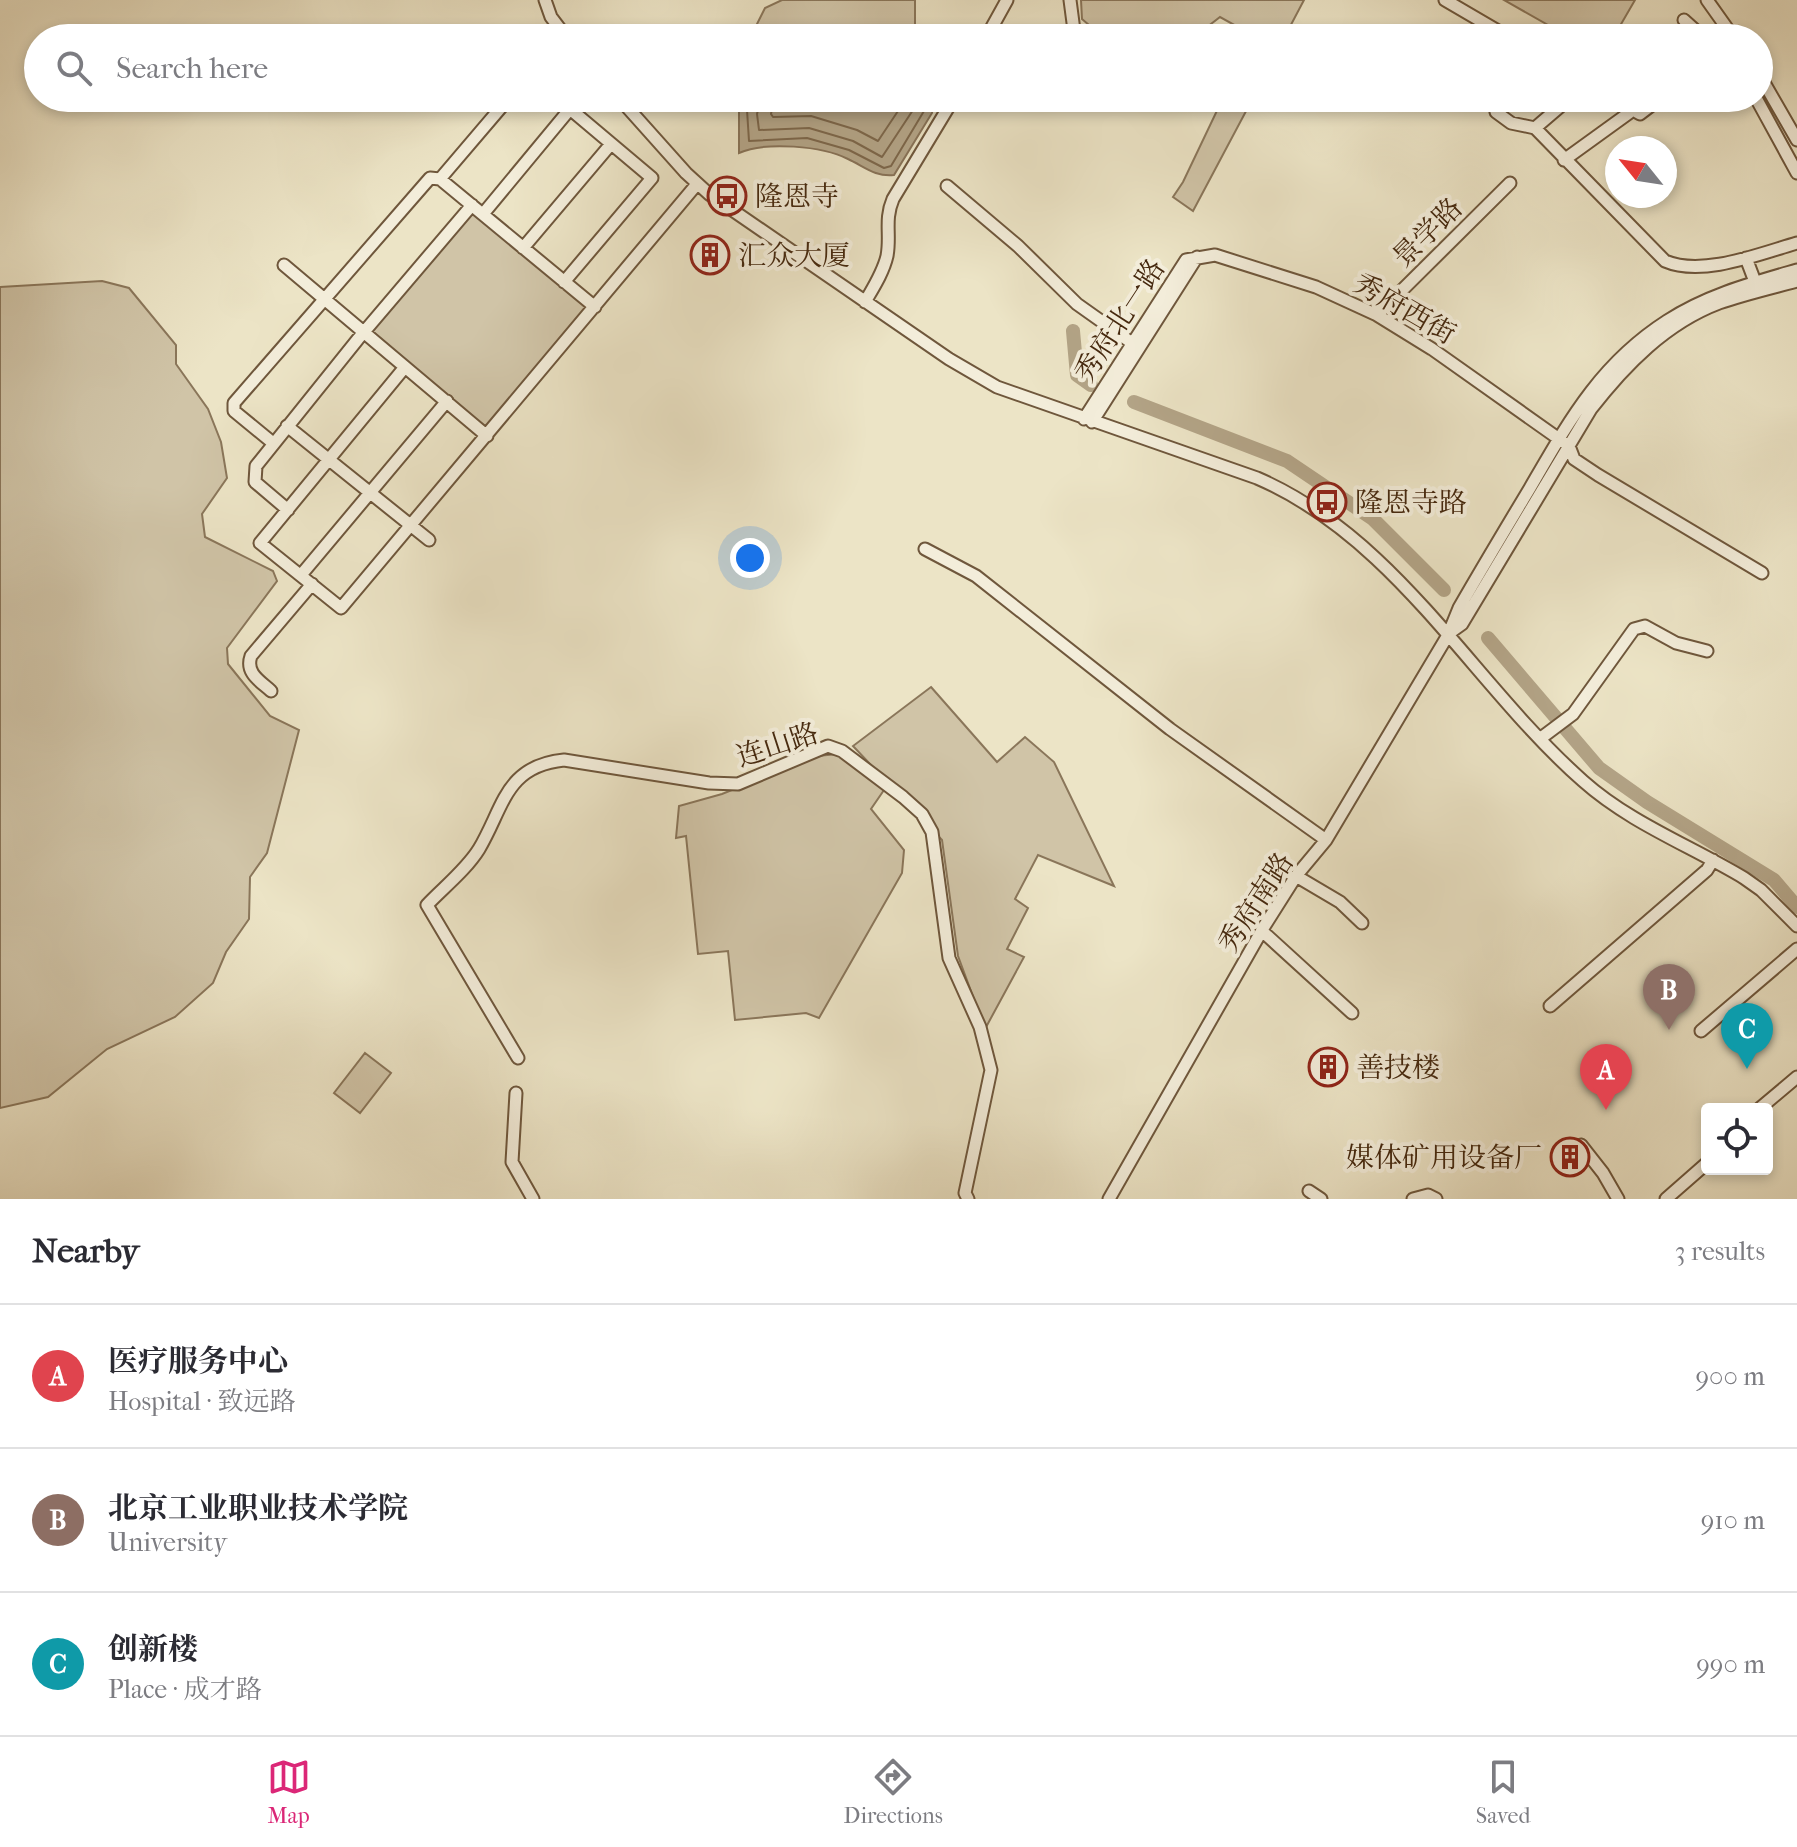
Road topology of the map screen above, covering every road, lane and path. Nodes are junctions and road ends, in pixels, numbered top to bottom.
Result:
1 (545, 0) edge
2 (1007, 0) edge
3 (1070, 0) edge
4 (1445, 0) edge
5 (1707, 0) edge
6 (1684, 20) dead end
7 (556, 24) edge
8 (994, 24) edge
9 (1073, 24) edge
10 (1486, 24) edge
11 (1688, 24) edge
12 (1724, 24) edge
13 (1773, 98) edge
14 (497, 112) edge
15 (568, 112) edge
16 (574, 112) edge
17 (632, 112) edge
18 (946, 112) edge
19 (1496, 112) dead end
20 (1554, 112) edge
21 (1627, 112) edge
22 (1764, 112) edge
23 (1535, 128) junction
24 (1797, 140) edge
25 (611, 144) junction
26 (1564, 160) junction
27 (1797, 173) edge
28 (440, 179) junction
29 (1510, 183) dead end
30 (697, 184) junction
31 (947, 186) dead end
32 (472, 205) junction
33 (483, 214) junction
34 (1797, 243) edge
35 (523, 248) junction
36 (1197, 256) junction
37 (1746, 258) junction
38 (284, 265) dead end
39 (1797, 270) edge
40 (1797, 281) edge
41 (564, 282) junction
42 (1757, 286) junction
43 (323, 298) junction
44 (865, 302) junction
45 (595, 307) junction
46 (1377, 315) junction
47 (364, 332) junction
48 (1132, 343) junction
49 (405, 367) junction
50 (447, 401) junction
51 (1088, 421) junction
52 (287, 426) junction
53 (487, 436) junction
54 (1559, 438) junction
55 (273, 443) junction
56 (1569, 446) junction
57 (330, 460) junction
58 (370, 493) junction
59 (288, 510) junction
60 (410, 526) junction
61 (429, 540) dead end
62 (925, 549) dead end
63 (1762, 573) dead end
64 (301, 575) junction
65 (312, 584) junction
66 (1448, 635) junction
67 (1707, 651) dead end
68 (271, 691) dead end
69 (1544, 736) junction
70 (1326, 840) junction
71 (1713, 860) junction
72 (1296, 876) junction
73 (1362, 923) dead end
74 (1797, 926) edge
75 (1262, 931) junction
76 (1797, 949) edge
77 (1550, 1006) dead end
78 (1352, 1013) dead end
79 (1701, 1031) dead end
80 (518, 1058) dead end
81 (1797, 1077) edge
82 (516, 1093) dead end
83 (1766, 1103) edge
84 (1581, 1145) dead end
85 (1701, 1168) edge
86 (1309, 1191) dead end
87 (533, 1199) edge
88 (968, 1199) edge
89 (1109, 1199) edge
90 (1321, 1199) edge
91 (1413, 1199) edge
92 (1436, 1199) edge
93 (1618, 1199) edge
94 (1666, 1199) edge

1 - 7 street
2 - 8 street
3 - 9 street
4 - 10 street
5 - 12 street
6 - 11 street
13 - 24 street
14 - 28 street
15 - 33 street
16 - 25 street
17 - 30 street
18 - 44 street
19 - 23 street
20 - 23 street
21 - 26 street
22 - 27 street
23 - 26 street
25 - 35 street
25 - 41 street
26 - 37 street
28 - 32 street
28 - 43 street
29 - 46 street, 景学路
30 - 44 street
30 - 45 street
31 - 48 street
32 - 33 street
32 - 47 street
33 - 35 street
34 - 37 street
35 - 41 street
36 - 46 street, 秀府西街
36 - 48 street, 秀府北一路
36 - 51 street, 秀府北一路
37 - 42 street
38 - 43 street
39 - 42 street, 秀府南路
40 - 42 street, 秀府南路
41 - 45 street
42 - 54 street, 秀府南路
42 - 56 street, 秀府南路
43 - 47 street
43 - 55 street
44 - 51 street
45 - 53 street
46 - 54 street, 秀府西街
47 - 49 street
47 - 52 street
48 - 51 street, 秀府北一路
49 - 50 street
49 - 57 street
50 - 53 street
50 - 58 street
51 - 66 street
52 - 55 street
52 - 57 street
53 - 60 street
54 - 56 street, 秀府西街
54 - 66 street, 秀府南路
55 - 59 street
56 - 63 street, 秀府西街
56 - 66 street, 秀府南路
57 - 58 street
57 - 59 street
58 - 60 street
58 - 64 street
59 - 64 street
60 - 61 street
60 - 65 street
62 - 70 street
64 - 65 street
65 - 68 street
66 - 69 street
66 - 70 street, 秀府南路
67 - 69 street
69 - 71 street
70 - 72 street, 秀府南路
71 - 74 street
71 - 77 street
72 - 73 street
72 - 75 street, 秀府南路
75 - 78 street
75 - 89 street, 秀府南路
76 - 79 street
80 - 88 street, 连山路
81 - 83 street
82 - 87 street
84 - 93 street
85 - 94 street
86 - 90 street
91 - 92 street

